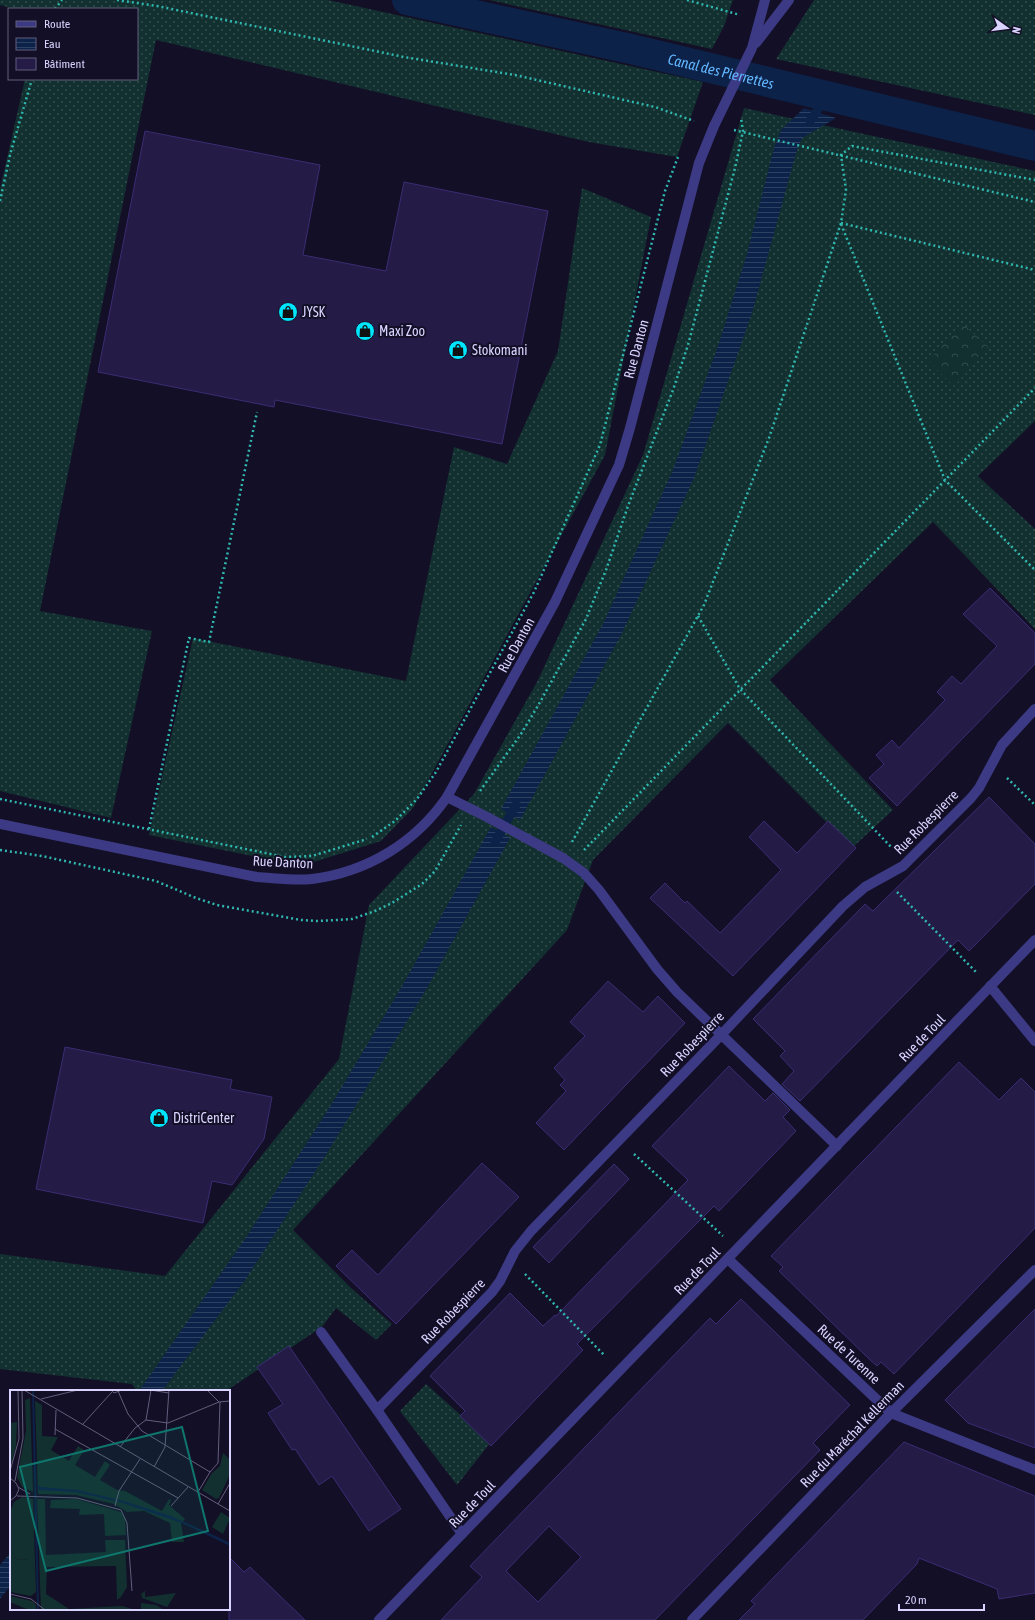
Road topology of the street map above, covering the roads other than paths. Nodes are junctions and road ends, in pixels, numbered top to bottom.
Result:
1 (765, 0) edge
2 (789, 0) edge
3 (752, 48) junction
4 (1035, 709) edge
5 (448, 797) junction
6 (0, 824) edge
7 (1035, 940) edge
8 (990, 986) junction
9 (721, 1035) junction
10 (1035, 1041) edge
11 (837, 1146) junction
12 (728, 1259) junction
13 (1035, 1270) edge
14 (321, 1332) dead end
15 (377, 1410) junction
16 (891, 1413) junction
17 (1035, 1470) edge
18 (462, 1534) junction
19 (384, 1618) edge
20 (692, 1620) edge

1 - 3 street
2 - 3 street
3 - 5 street, Rue Danton
4 - 9 street, Rue Robespierre
5 - 6 street, Rue Danton
5 - 9 street
7 - 8 street, Rue de Toul
8 - 10 street
8 - 11 street, Rue de Toul
9 - 11 street
9 - 15 street, Rue Robespierre
11 - 12 street, Rue de Toul
12 - 16 street, Rue de Turenne
12 - 18 street, Rue de Toul
13 - 16 street, Rue du Maréchal Kellerman
14 - 15 street
15 - 18 street
16 - 17 street, Rue de Turenne
16 - 20 street, Rue du Maréchal Kellerman
18 - 19 street, Rue de Toul

